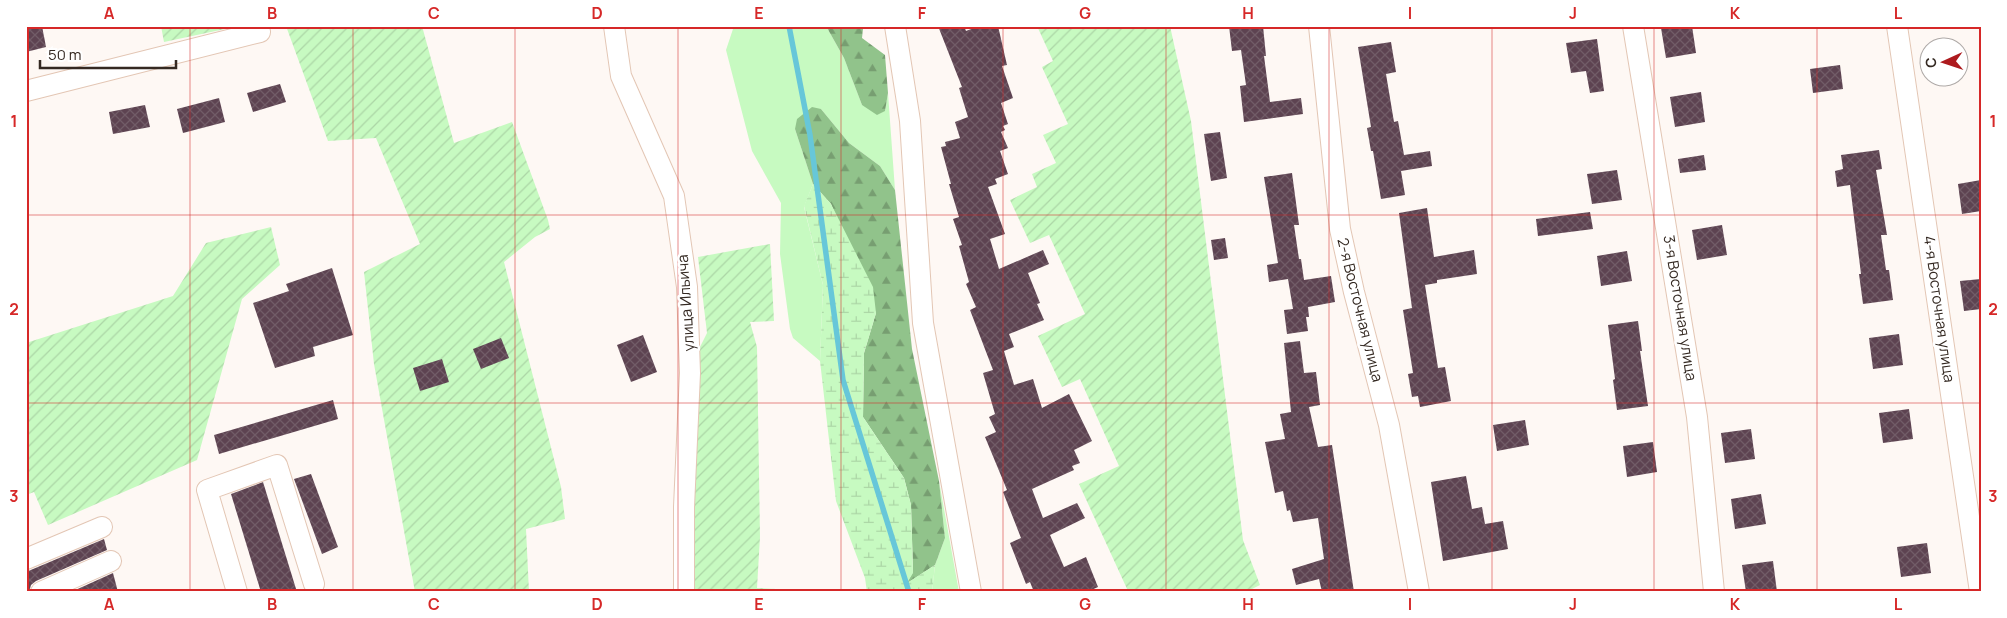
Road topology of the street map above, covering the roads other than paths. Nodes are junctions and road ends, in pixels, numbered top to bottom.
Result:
1 (614, 26) edge
2 (895, 26) edge
3 (1319, 26) edge
4 (1633, 26) edge
5 (1897, 26) edge
6 (260, 32) dead end
7 (26, 91) edge
8 (102, 527) dead end
9 (26, 558) edge
10 (111, 561) dead end
11 (314, 584) dead end
12 (41, 592) edge
13 (237, 592) edge
14 (684, 592) edge
15 (971, 592) edge
16 (1419, 592) edge
17 (1714, 592) edge
18 (1980, 592) edge

1 - 14 street, улица Ильича
2 - 15 street
3 - 16 street, 2-я Восточная улица
4 - 17 street, 3-я Восточная улица
5 - 18 street, 4-я Восточная улица
6 - 7 street
8 - 9 street
10 - 12 street
11 - 13 street

